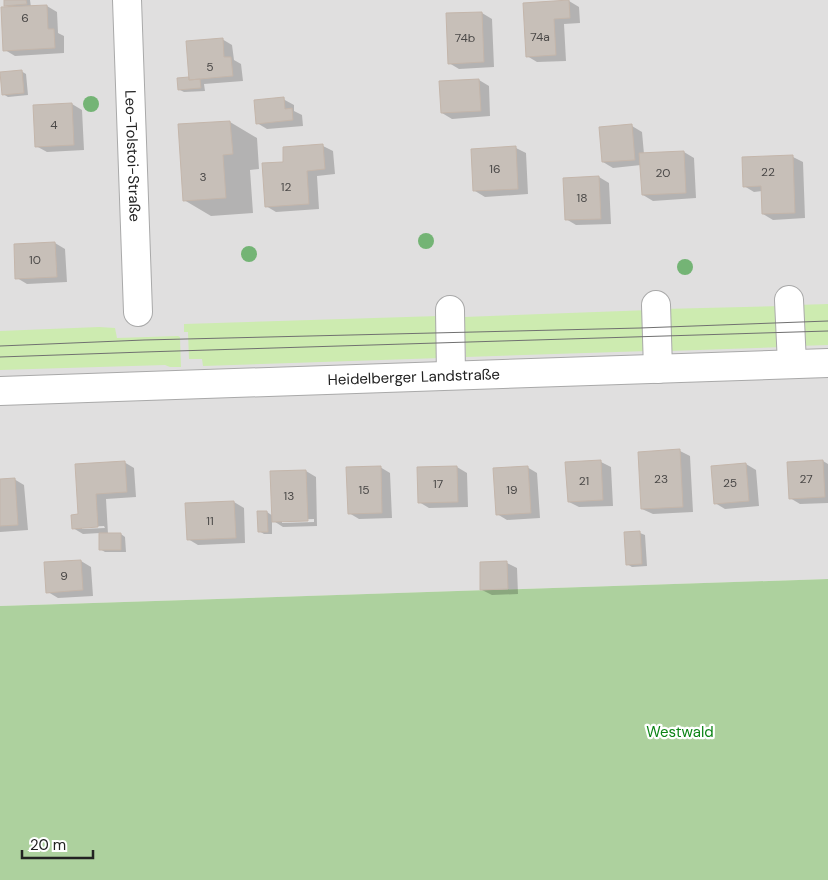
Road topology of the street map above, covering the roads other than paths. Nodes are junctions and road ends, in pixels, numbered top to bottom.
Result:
1 (128, 0) edge
2 (789, 300) dead end
3 (656, 305) dead end
4 (450, 310) dead end
5 (138, 312) dead end
6 (828, 363) edge
7 (792, 364) junction
8 (658, 369) junction
9 (451, 375) junction
10 (0, 391) edge

1 - 5 street, Leo-Tolstoi-Straße
2 - 7 street
3 - 8 street
4 - 9 street
6 - 7 street, Heidelberger Landstraße
7 - 8 street, Heidelberger Landstraße
8 - 9 street, Heidelberger Landstraße
9 - 10 street, Heidelberger Landstraße

